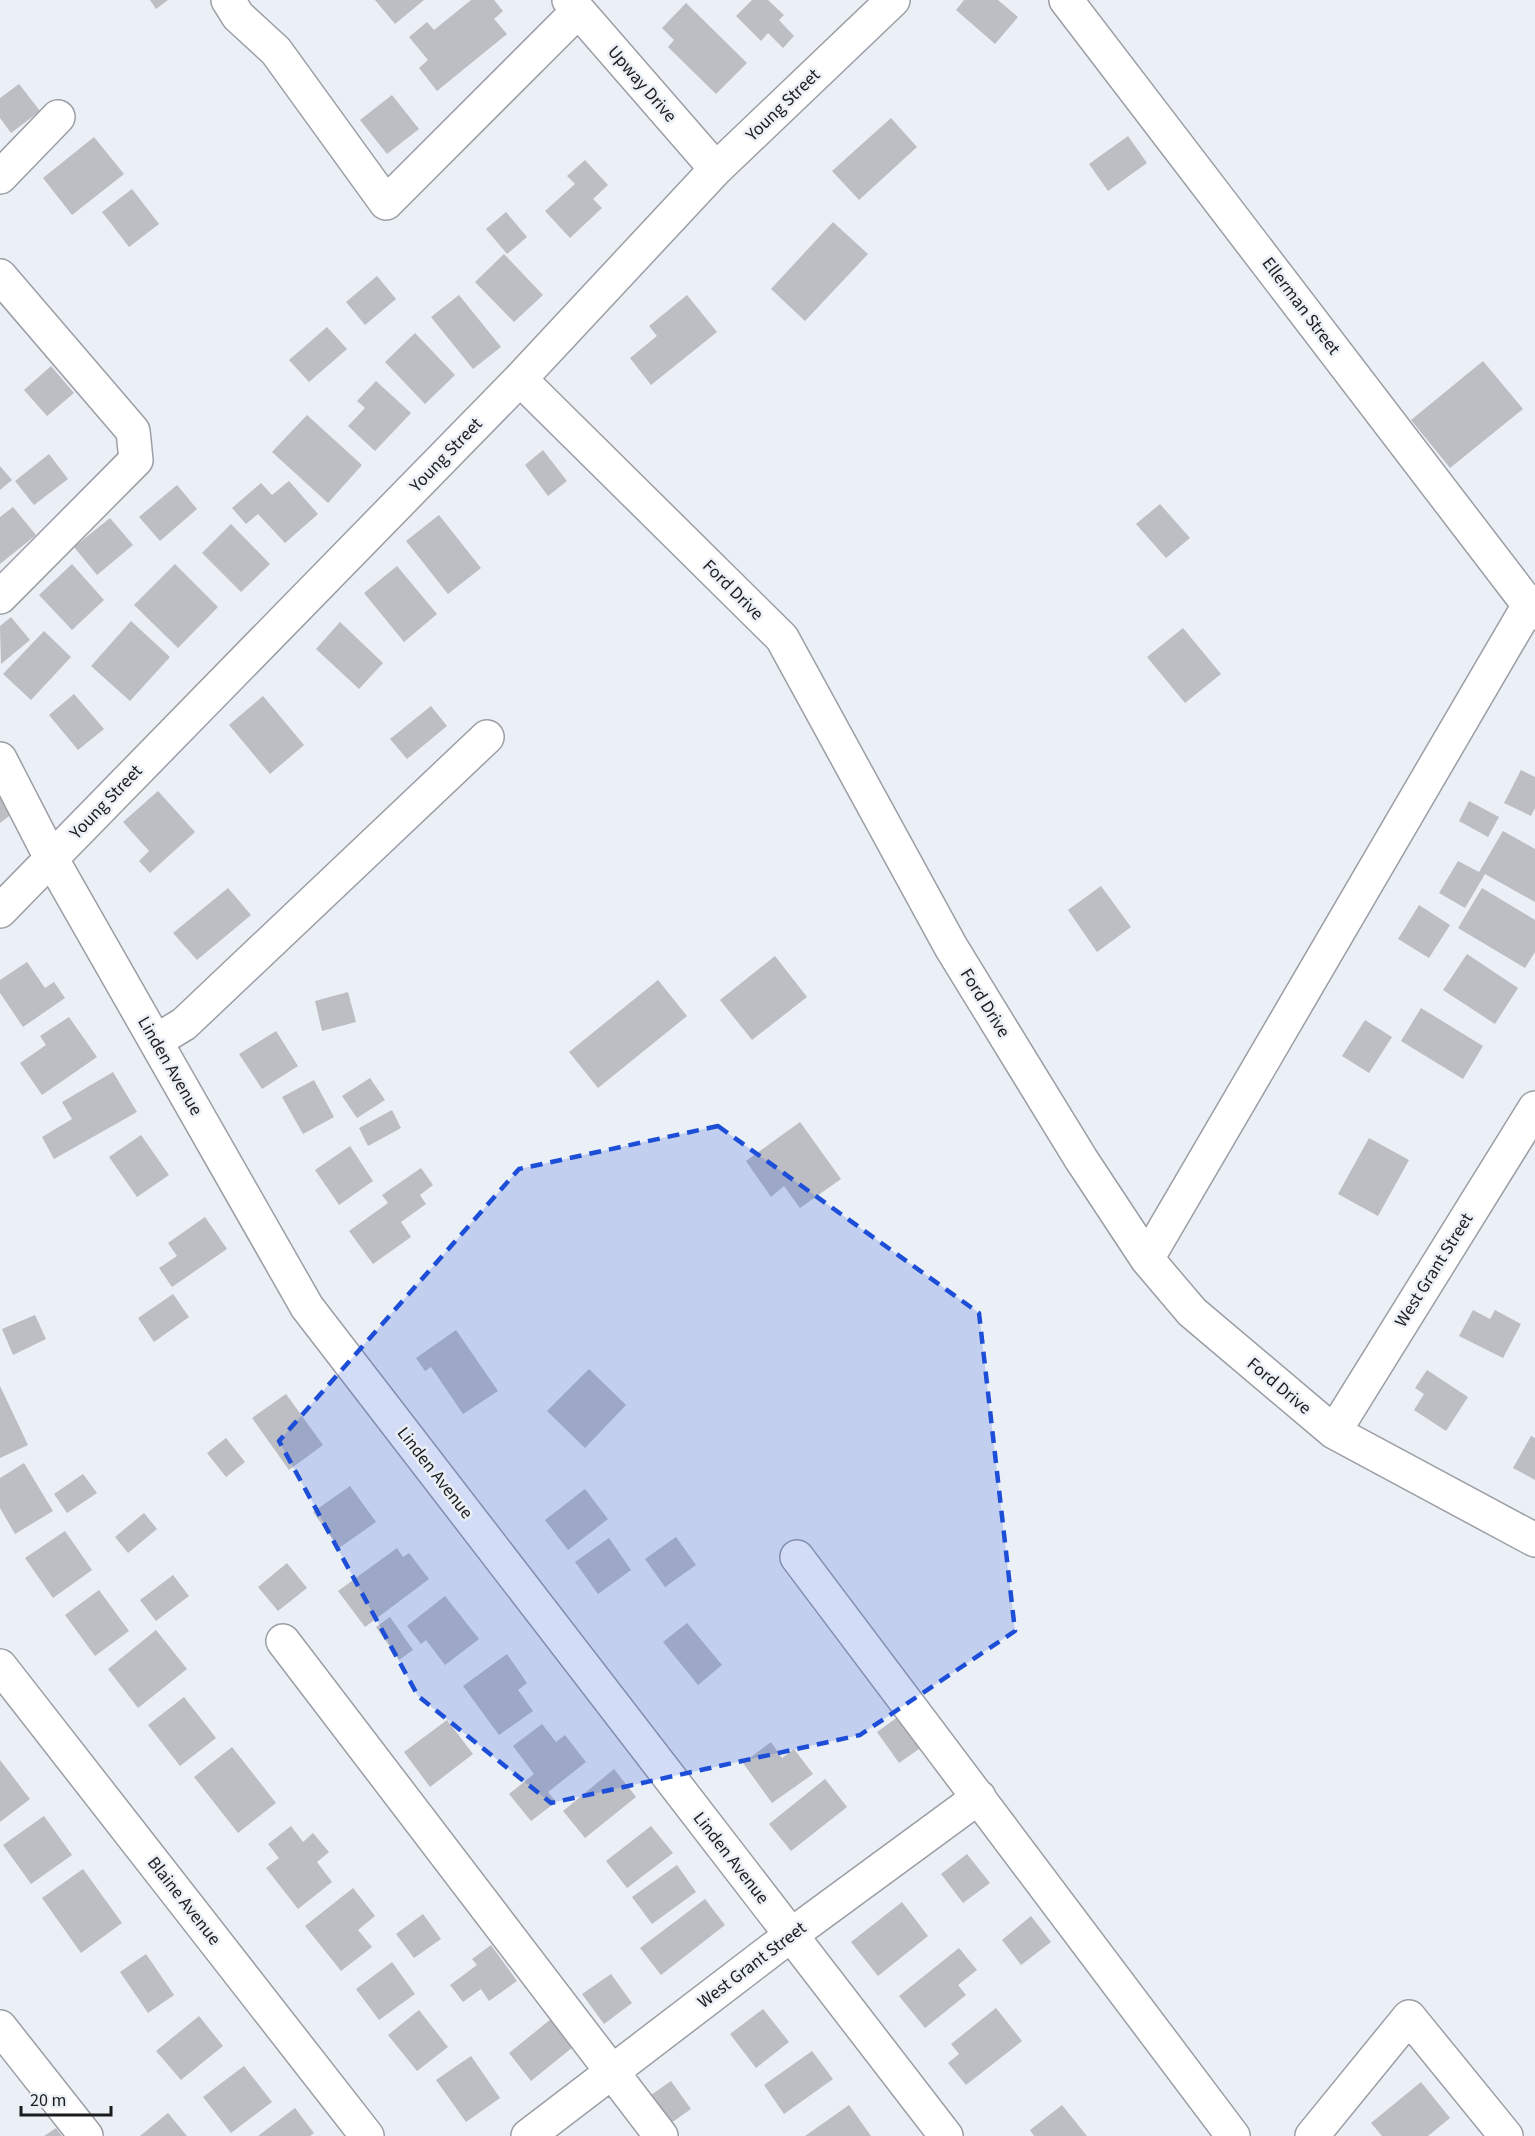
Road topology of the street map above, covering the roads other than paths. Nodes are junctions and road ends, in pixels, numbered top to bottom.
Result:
1 (228, 0) edge
2 (893, 0) edge
3 (1066, 0) edge
4 (573, 5) edge
5 (58, 117) dead end
6 (716, 169) junction
7 (0, 177) edge
8 (0, 276) edge
9 (520, 379) junction
10 (0, 597) edge
11 (1532, 609) edge
12 (487, 737) dead end
13 (0, 759) edge
14 (51, 858) junction
15 (0, 911) edge
16 (156, 1041) junction
17 (1535, 1108) edge
18 (1146, 1259) junction
19 (1334, 1432) junction
20 (1535, 1540) edge
21 (797, 1557) dead end
22 (283, 1641) dead end
23 (0, 1666) edge
24 (980, 1797) junction
25 (791, 1935) junction
26 (0, 2027) edge
27 (612, 2071) junction
28 (86, 2136) edge
29 (368, 2136) edge
30 (528, 2136) edge
31 (661, 2136) edge
32 (946, 2136) edge
33 (1233, 2136) edge
34 (1312, 2136) edge
35 (1506, 2136) edge

1 - 4 street
2 - 6 street, Young Street
3 - 11 street, Ellerman Street
4 - 6 street, Upway Drive
5 - 7 street
6 - 9 street, Young Street
8 - 10 street
9 - 14 street, Young Street
9 - 18 street, Ford Drive
11 - 18 street
12 - 16 street
13 - 14 street, Linden Avenue
14 - 15 street, Young Street
14 - 16 street, Linden Avenue
16 - 25 street, Linden Avenue
17 - 19 street, West Grant Street
18 - 19 street, Ford Drive
19 - 20 street, Ford Drive
21 - 24 street
22 - 27 street
23 - 29 street, Blaine Avenue
24 - 25 street, West Grant Street
24 - 33 street
25 - 27 street, West Grant Street
25 - 32 street, Linden Avenue
26 - 28 street
27 - 30 street, West Grant Street
27 - 31 street
34 - 35 street

